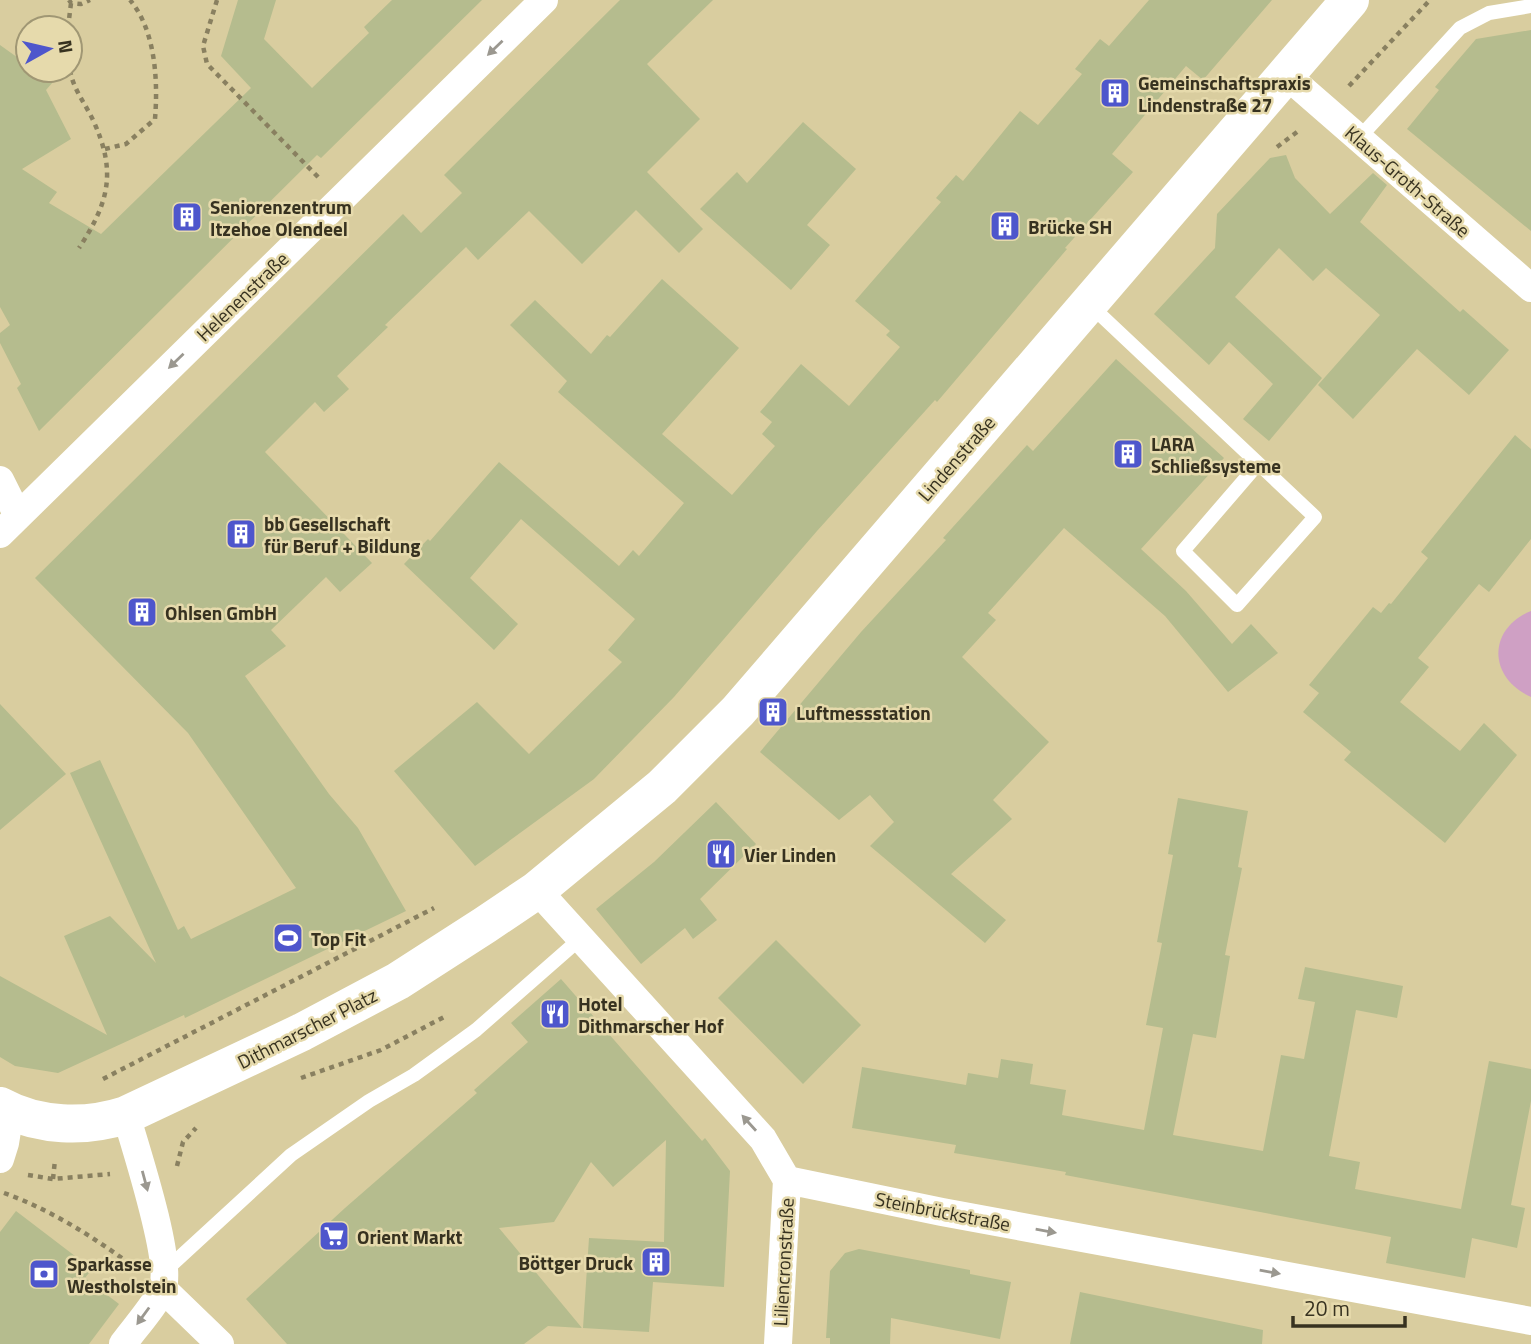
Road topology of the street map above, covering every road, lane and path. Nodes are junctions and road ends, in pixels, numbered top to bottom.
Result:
1 (90, 0) edge
2 (131, 0) edge
3 (217, 0) edge
4 (544, 0) edge
5 (1350, 0) edge
6 (70, 1) edge
7 (1531, 6) edge
8 (1285, 74) junction
9 (73, 84) edge
10 (1359, 138) junction
11 (105, 149) junction
12 (341, 200) junction
13 (79, 248) dead end
14 (1531, 288) edge
15 (1088, 303) junction
16 (1258, 464) junction
17 (0, 480) edge
18 (9, 525) edge
19 (537, 890) junction
20 (441, 905) dead end
21 (581, 939) junction
22 (96, 1083) dead end
23 (5, 1109) edge
24 (126, 1115) junction
25 (0, 1159) edge
26 (787, 1180) junction
27 (0, 1191) edge
28 (164, 1279) junction
29 (1531, 1321) edge
30 (123, 1344) edge
31 (220, 1344) edge
32 (778, 1344) edge

1 - 6 path
2 - 11 path
3 - 12 path
4 -> 12 street, Helenenstraße
5 - 8 main road, Lindenstraße
7 - 10 lane
8 - 10 street, Klaus-Groth-Straße
8 - 15 main road, Lindenstraße
9 - 11 path
10 - 14 street, Klaus-Groth-Straße
11 - 13 path
12 -> 18 street, Helenenstraße
15 - 16 lane
15 - 19 main road, Lindenstraße
16 - 16 lane
17 - 18 street
19 - 21 street
19 - 24 main road, Dithmarscher Platz
20 - 22 path
26 -> 21 street
21 - 28 lane
23 - 24 main road, Dithmarscher Platz
23 - 25 street
24 -> 28 street
26 -> 29 street, Steinbrückstraße
26 - 32 street, Liliencronstraße
27 - 28 path
28 -> 30 street
28 - 31 street

